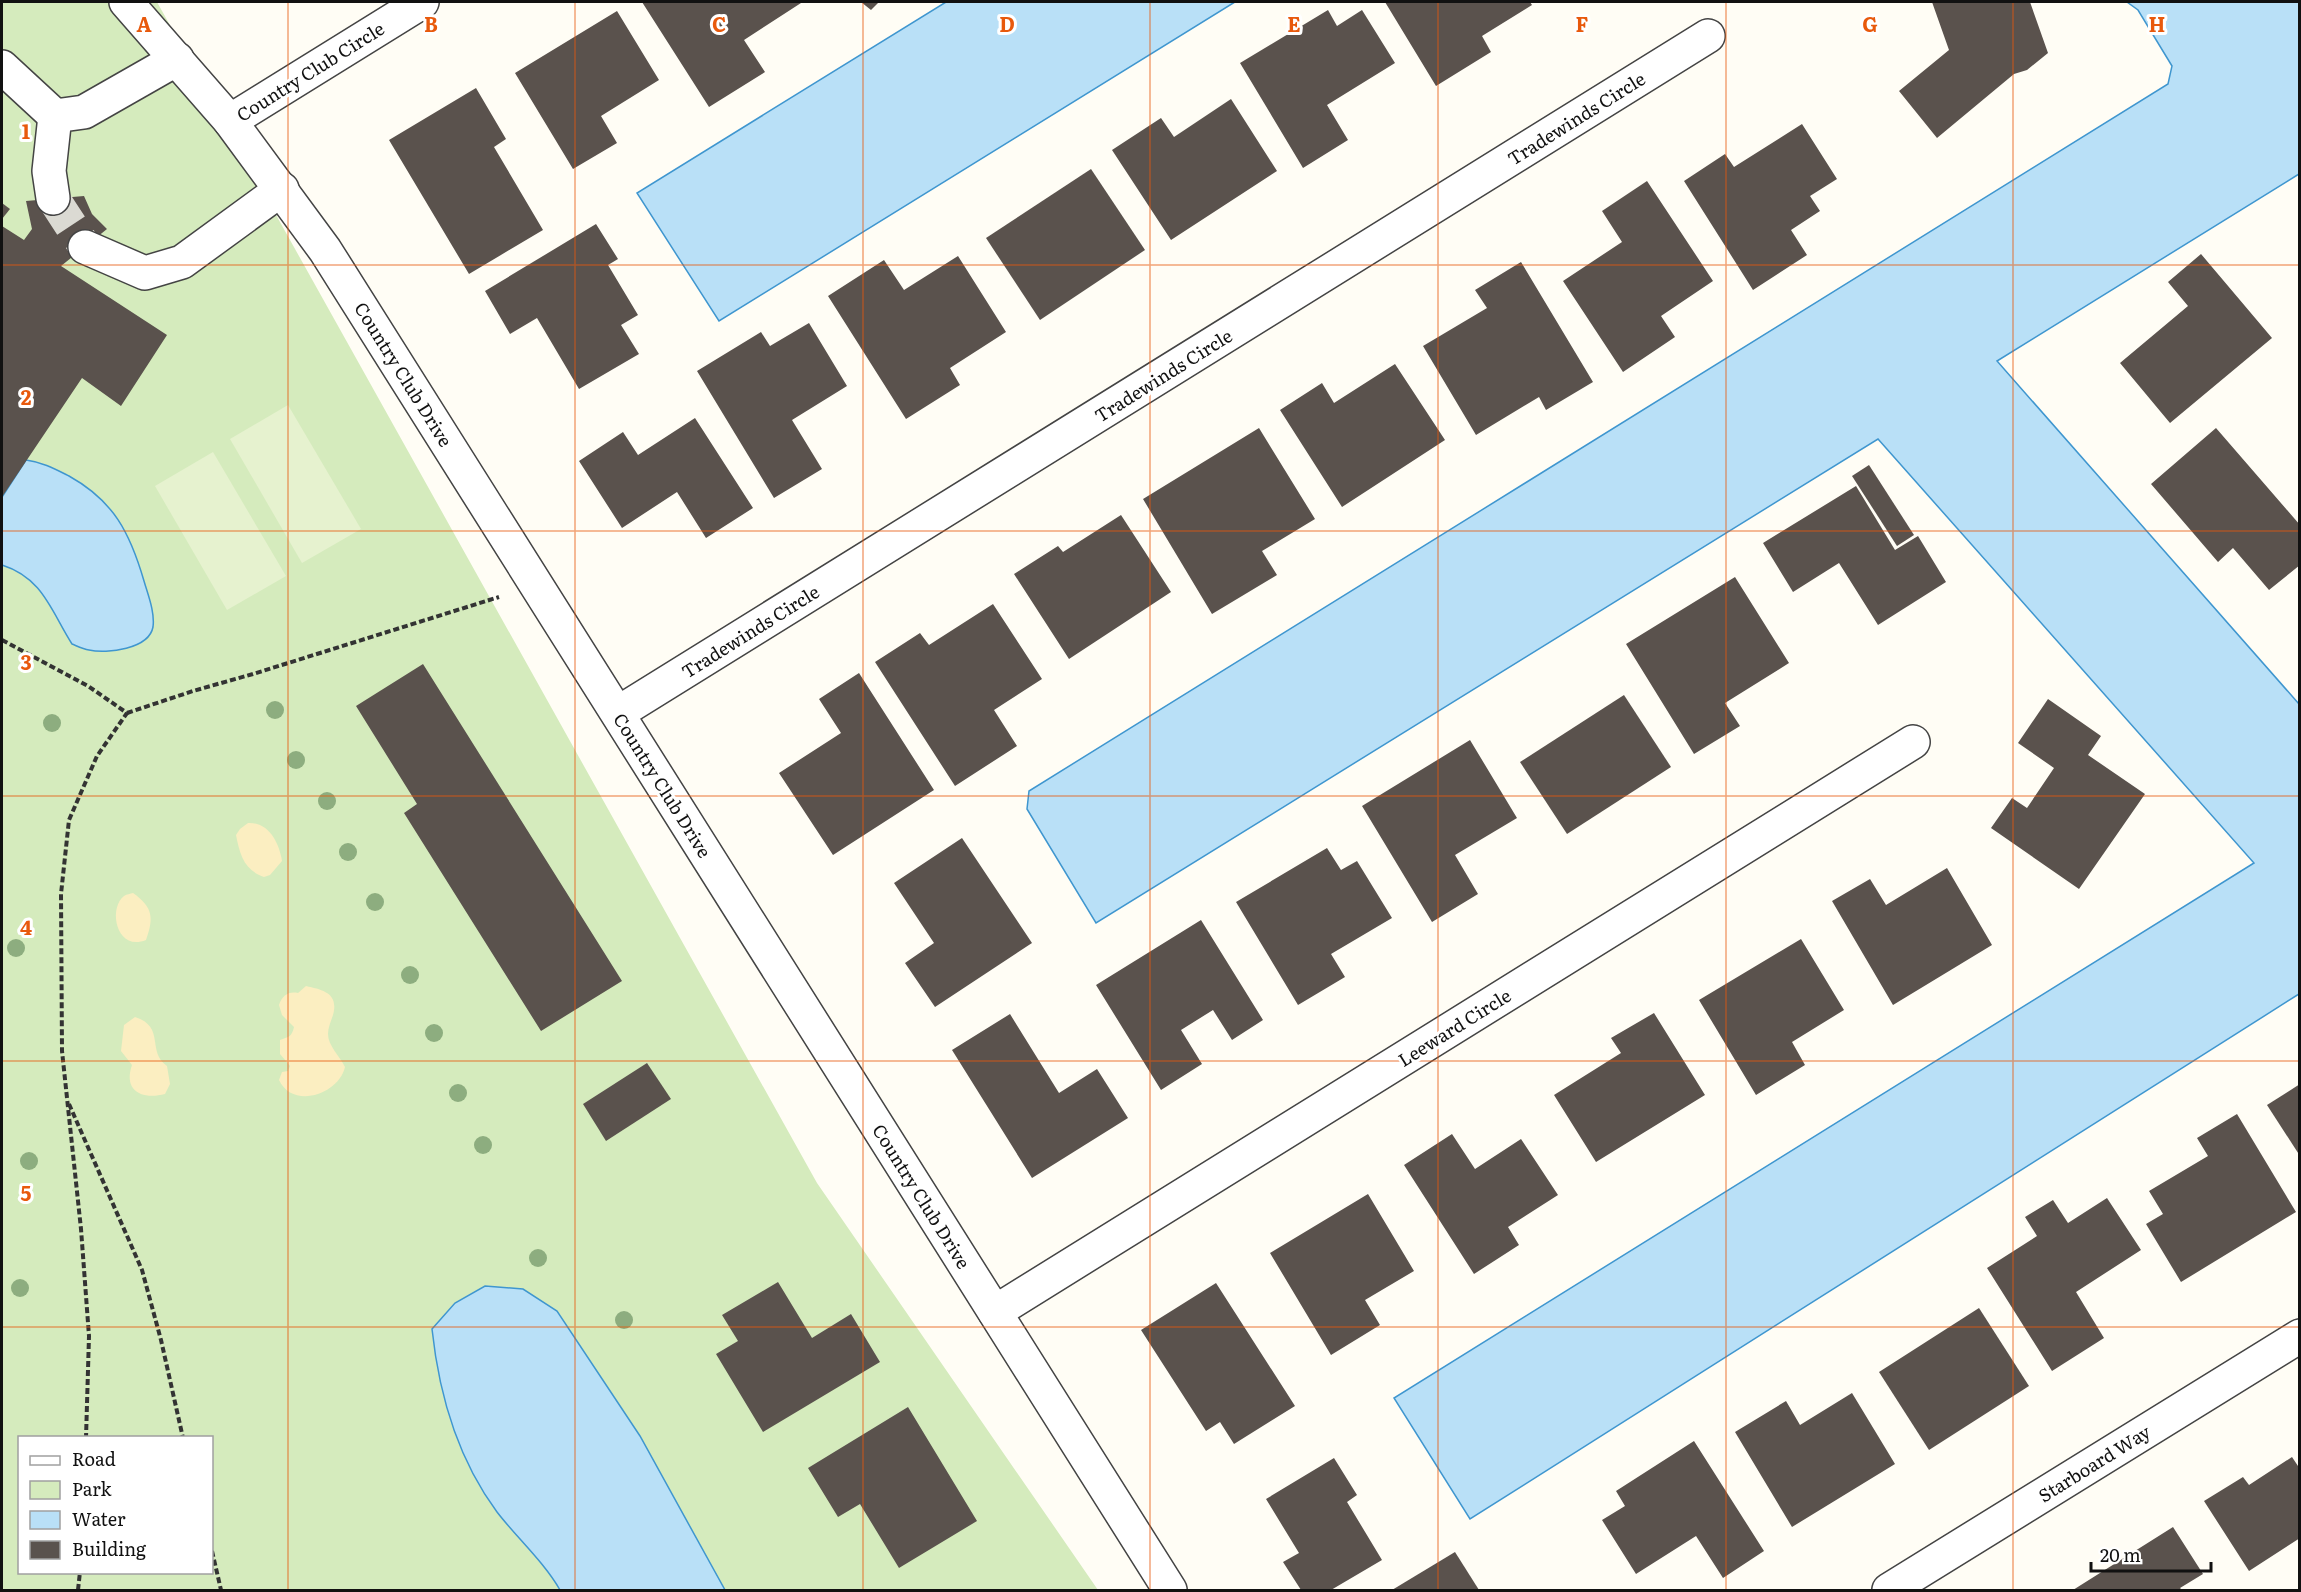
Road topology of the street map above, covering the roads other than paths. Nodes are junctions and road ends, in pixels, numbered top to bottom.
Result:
1 (126, 2) edge
2 (422, 2) edge
3 (1708, 36) dead end
4 (177, 59) junction
5 (2, 67) edge
6 (55, 116) junction
7 (230, 121) junction
8 (282, 189) junction
9 (53, 198) tunnel mouth
10 (85, 247) tunnel mouth
11 (618, 713) junction
12 (1913, 742) dead end
13 (995, 1312) junction
14 (2300, 1336) edge
15 (1170, 1590) edge
16 (1889, 1590) edge

1 - 4 street, Country Club Drive
2 - 7 street, Country Club Circle
3 - 11 street, Tradewinds Circle
4 - 6 street
4 - 7 street, Country Club Drive
5 - 6 street
6 - 9 street
7 - 8 street, Country Club Drive
8 - 10 street
8 - 11 street, Country Club Drive
11 - 13 street, Country Club Drive
12 - 13 street, Leeward Circle
13 - 15 street, Country Club Drive
14 - 16 street, Starboard Way

